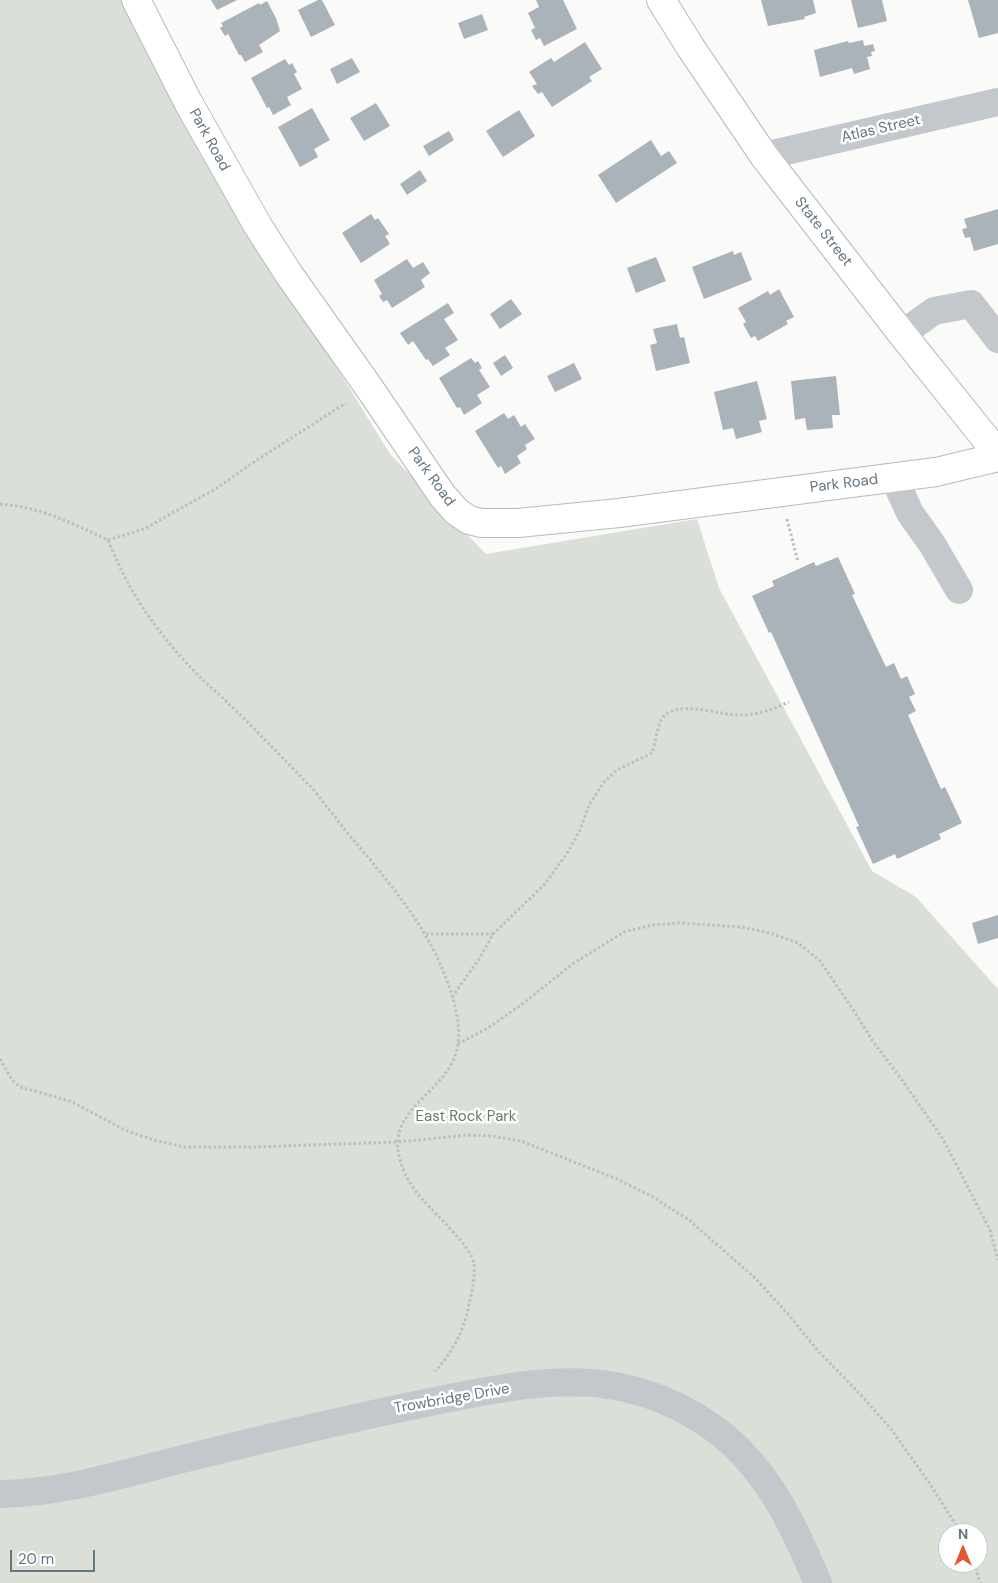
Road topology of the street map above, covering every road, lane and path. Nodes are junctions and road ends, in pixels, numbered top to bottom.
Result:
1 (136, 0) edge
2 (661, 0) edge
3 (998, 102) edge
4 (764, 156) junction
5 (902, 334) junction
6 (998, 339) edge
7 (370, 389) junction
8 (998, 455) edge
9 (894, 478) junction
10 (0, 504) edge
11 (789, 526) dead end
12 (108, 540) junction
13 (798, 562) dead end
14 (959, 590) dead end
15 (789, 702) dead end
16 (426, 934) junction
17 (493, 934) junction
18 (452, 997) junction
19 (458, 1044) junction
20 (0, 1058) edge
21 (397, 1142) junction
22 (998, 1260) edge
23 (433, 1374) dead end
24 (0, 1494) edge
25 (955, 1523) edge
26 (818, 1583) edge

1 - 7 main road, Park Road
2 - 4 main road, State Street
3 - 4 street, Atlas Street
4 - 5 main road, State Street
5 - 6 street
5 - 8 main road, State Street
7 - 9 main road, Park Road
7 - 12 path
8 - 9 main road, Park Road
9 - 14 street
10 - 12 path
11 - 13 path
12 - 16 path
15 - 17 path
16 - 17 path
16 - 18 path
17 - 18 path
18 - 19 path
19 - 21 path
19 - 22 path
20 - 21 path
21 - 23 path
21 - 25 path
24 - 26 street, Trowbridge Drive

